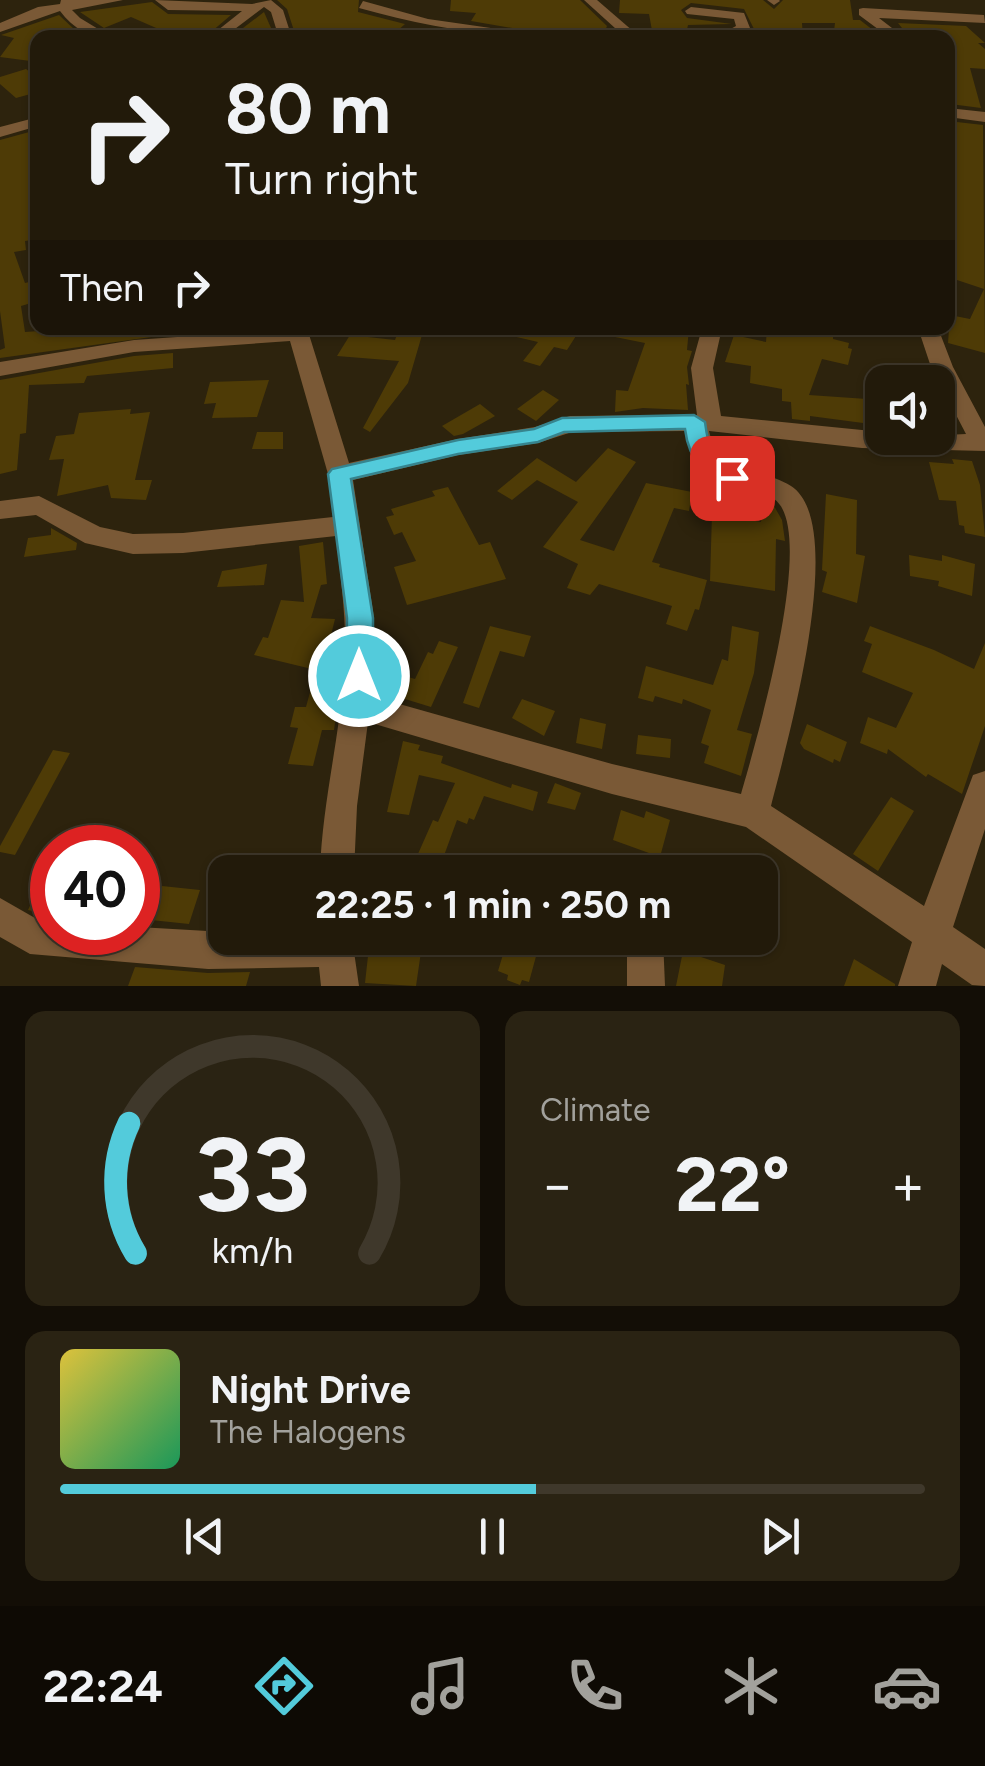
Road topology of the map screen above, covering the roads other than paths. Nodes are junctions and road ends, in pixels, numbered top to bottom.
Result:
1 (117, 0) edge
2 (161, 0) edge
3 (590, 0) edge
4 (852, 0) edge
5 (926, 0) edge
6 (66, 2) edge
7 (262, 3) edge
8 (974, 3) dead end
9 (363, 5) dead end
10 (692, 12) dead end
11 (864, 12) junction
12 (942, 17) junction
13 (984, 20) edge
14 (427, 23) junction
15 (0, 28) edge
16 (91, 30) edge
17 (225, 30) edge
18 (283, 30) edge
19 (423, 30) edge
20 (487, 30) edge
21 (626, 30) edge
22 (738, 30) edge
23 (888, 30) edge
24 (955, 114) edge
25 (983, 119) edge
26 (30, 123) edge
27 (0, 132) edge
28 (246, 335) edge
29 (298, 335) edge
30 (710, 335) edge
31 (931, 335) edge
32 (0, 369) edge
33 (702, 423) junction
34 (984, 443) edge
35 (340, 474) junction
36 (0, 510) edge
37 (348, 525) junction
38 (355, 706) junction
39 (985, 786) edge
40 (754, 813) junction
41 (338, 855) edge
42 (0, 916) edge
43 (932, 933) junction
44 (208, 951) edge
45 (335, 955) edge
46 (645, 955) edge
47 (985, 972) edge
48 (340, 986) edge
49 (646, 986) edge
50 (917, 986) edge

1 - 6 street
2 - 7 street
3 - 21 street
4 - 11 street
5 - 12 street
6 - 15 street
6 - 16 street
7 - 17 street
7 - 18 street
8 - 13 street
9 - 14 street
10 - 22 street
11 - 12 street
11 - 23 street
12 - 13 street
14 - 19 street
14 - 20 street
24 - 25 street
26 - 27 street
28 - 32 street
29 - 35 street
30 - 33 street
31 - 34 street
33 - 34 street
33 - 35 street
33 - 40 street
35 - 37 street
36 - 37 street
37 - 38 street
38 - 40 street
38 - 41 street
39 - 43 street
40 - 43 street
42 - 44 street
43 - 47 street
43 - 50 street
45 - 48 street
46 - 49 street

